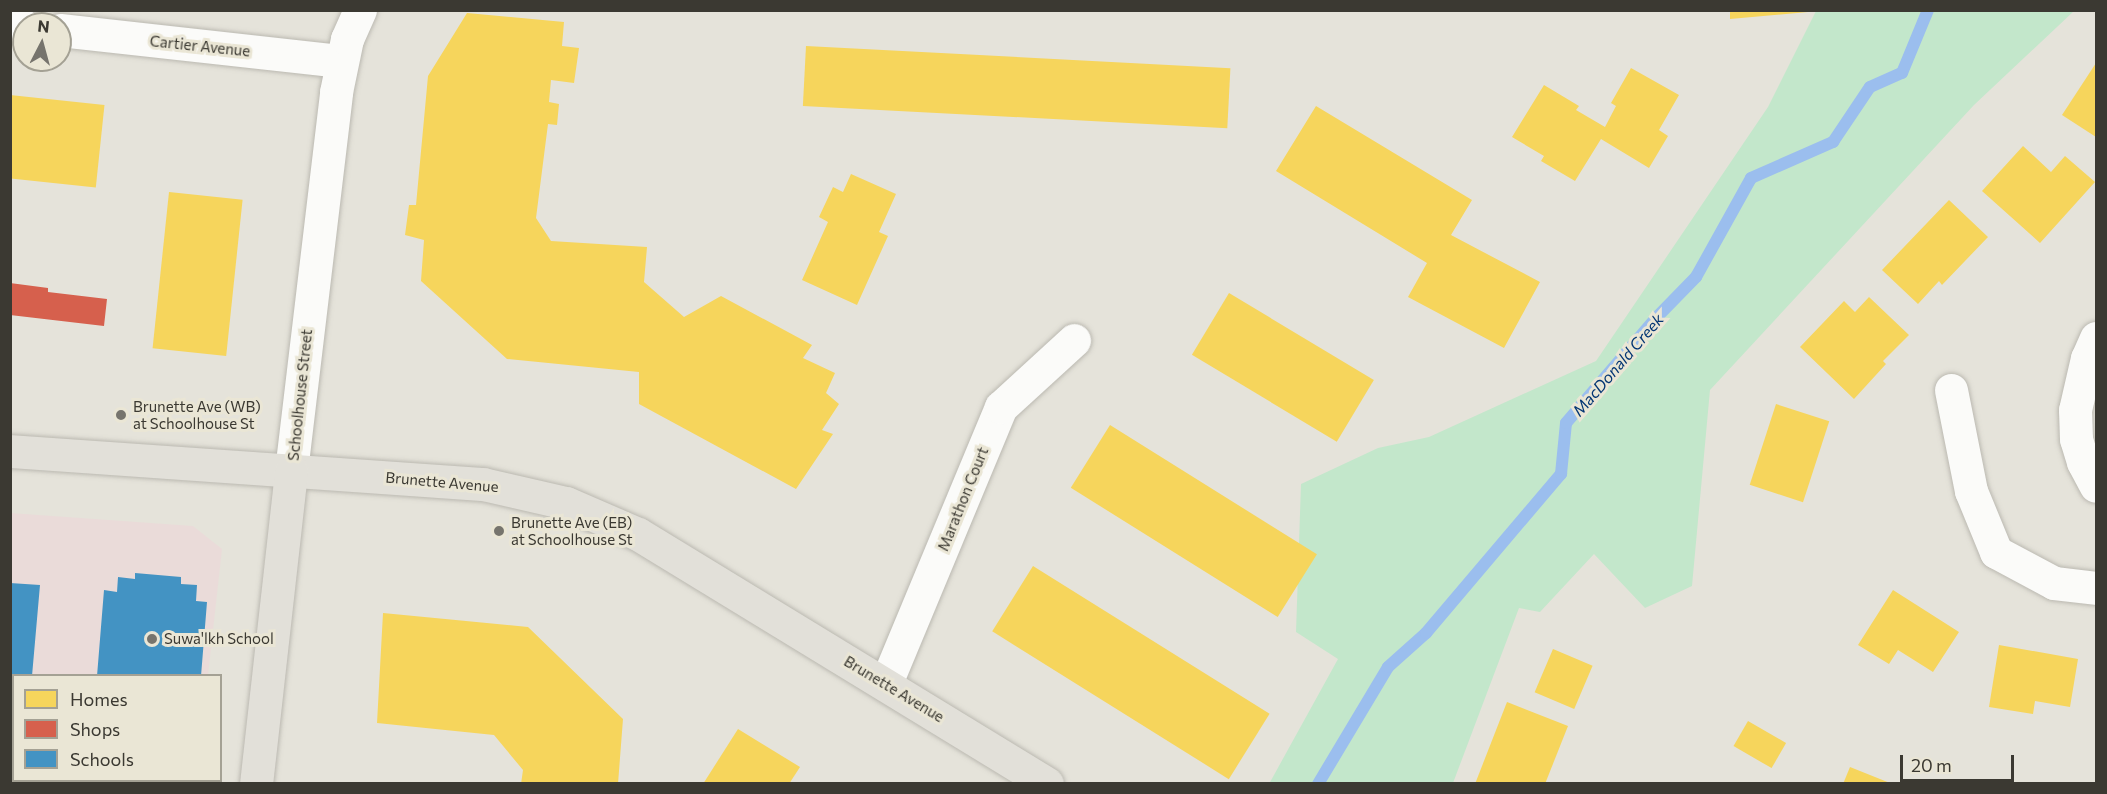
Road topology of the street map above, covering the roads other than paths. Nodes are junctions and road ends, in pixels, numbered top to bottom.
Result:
1 (360, 10) edge
2 (72, 31) edge
3 (341, 61) junction
4 (2097, 338) edge
5 (1074, 340) dead end
6 (1951, 390) dead end
7 (10, 451) edge
8 (291, 471) junction
9 (2097, 486) edge
10 (2097, 588) edge
11 (886, 684) junction
12 (256, 783) edge
13 (1047, 783) edge

1 - 3 street, Schoolhouse Street
2 - 3 street, Cartier Avenue
3 - 8 street, Schoolhouse Street
4 - 9 street
5 - 11 street, Marathon Court
6 - 10 street
7 - 8 main road, Brunette Avenue
8 - 11 main road, Brunette Avenue
8 - 12 main road, Schoolhouse Street
11 - 13 main road, Brunette Avenue

